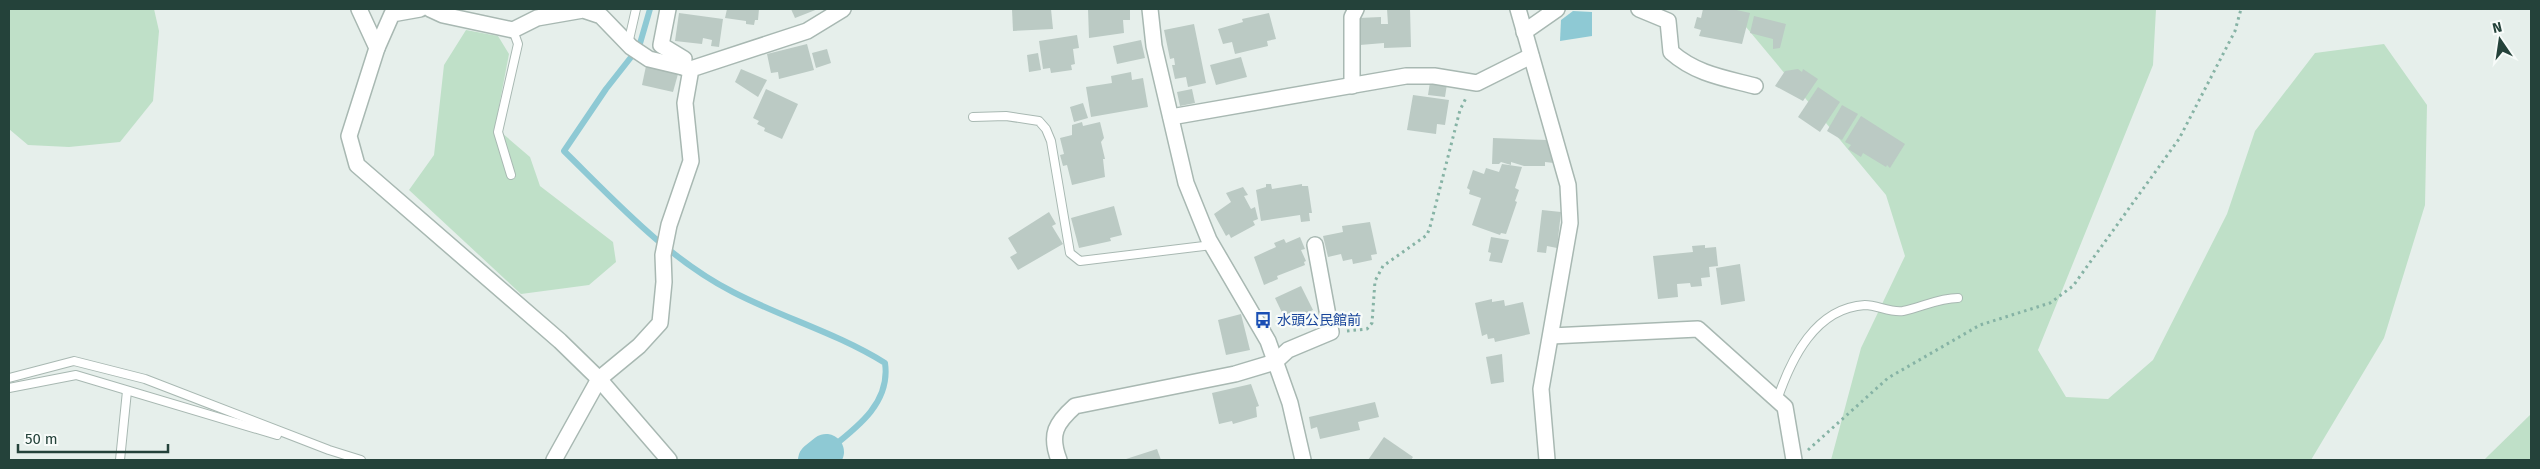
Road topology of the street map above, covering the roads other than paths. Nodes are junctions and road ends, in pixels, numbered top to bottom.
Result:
1 (359, 9) edge
2 (420, 9) edge
3 (430, 9) edge
4 (636, 9) edge
5 (668, 9) edge
6 (843, 9) edge
7 (1150, 9) edge
8 (1356, 9) edge
9 (1518, 9) edge
10 (1557, 9) edge
11 (1639, 9) edge
12 (513, 30) junction
13 (1524, 32) junction
14 (630, 45) junction
15 (377, 48) junction
16 (1531, 56) junction
17 (687, 68) junction
18 (1352, 86) junction
19 (1754, 86) dead end
20 (1171, 117) junction
21 (973, 118) dead end
22 (511, 175) dead end
23 (1212, 245) junction
24 (1315, 245) dead end
25 (1958, 298) dead end
26 (1551, 336) junction
27 (1275, 362) junction
28 (9, 378) edge
29 (599, 379) junction
30 (9, 388) edge
31 (127, 390) junction
32 (1777, 400) junction
33 (329, 450) junction
34 (1798, 458) edge
35 (120, 460) edge
36 (361, 460) edge
37 (554, 460) edge
38 (669, 460) edge
39 (1059, 460) edge
40 (1303, 460) edge
41 (1546, 460) edge

1 - 15 street
2 - 15 street
3 - 12 street
4 - 14 lane
5 - 17 street
6 - 17 street
7 - 20 street
8 - 18 street
9 - 13 street
10 - 13 street
11 - 19 street
12 - 14 street
12 - 22 lane
13 - 16 street
14 - 17 street
15 - 29 street
16 - 18 street
16 - 26 street
17 - 29 street
18 - 20 street
20 - 23 street
21 - 23 lane
23 - 27 street
24 - 27 street
25 - 32 lane
26 - 32 street
26 - 41 street
27 - 39 street
27 - 40 street
28 - 33 lane
29 - 37 street
29 - 38 street
30 - 31 lane
31 - 33 lane
31 - 35 lane
32 - 34 street
33 - 36 lane

